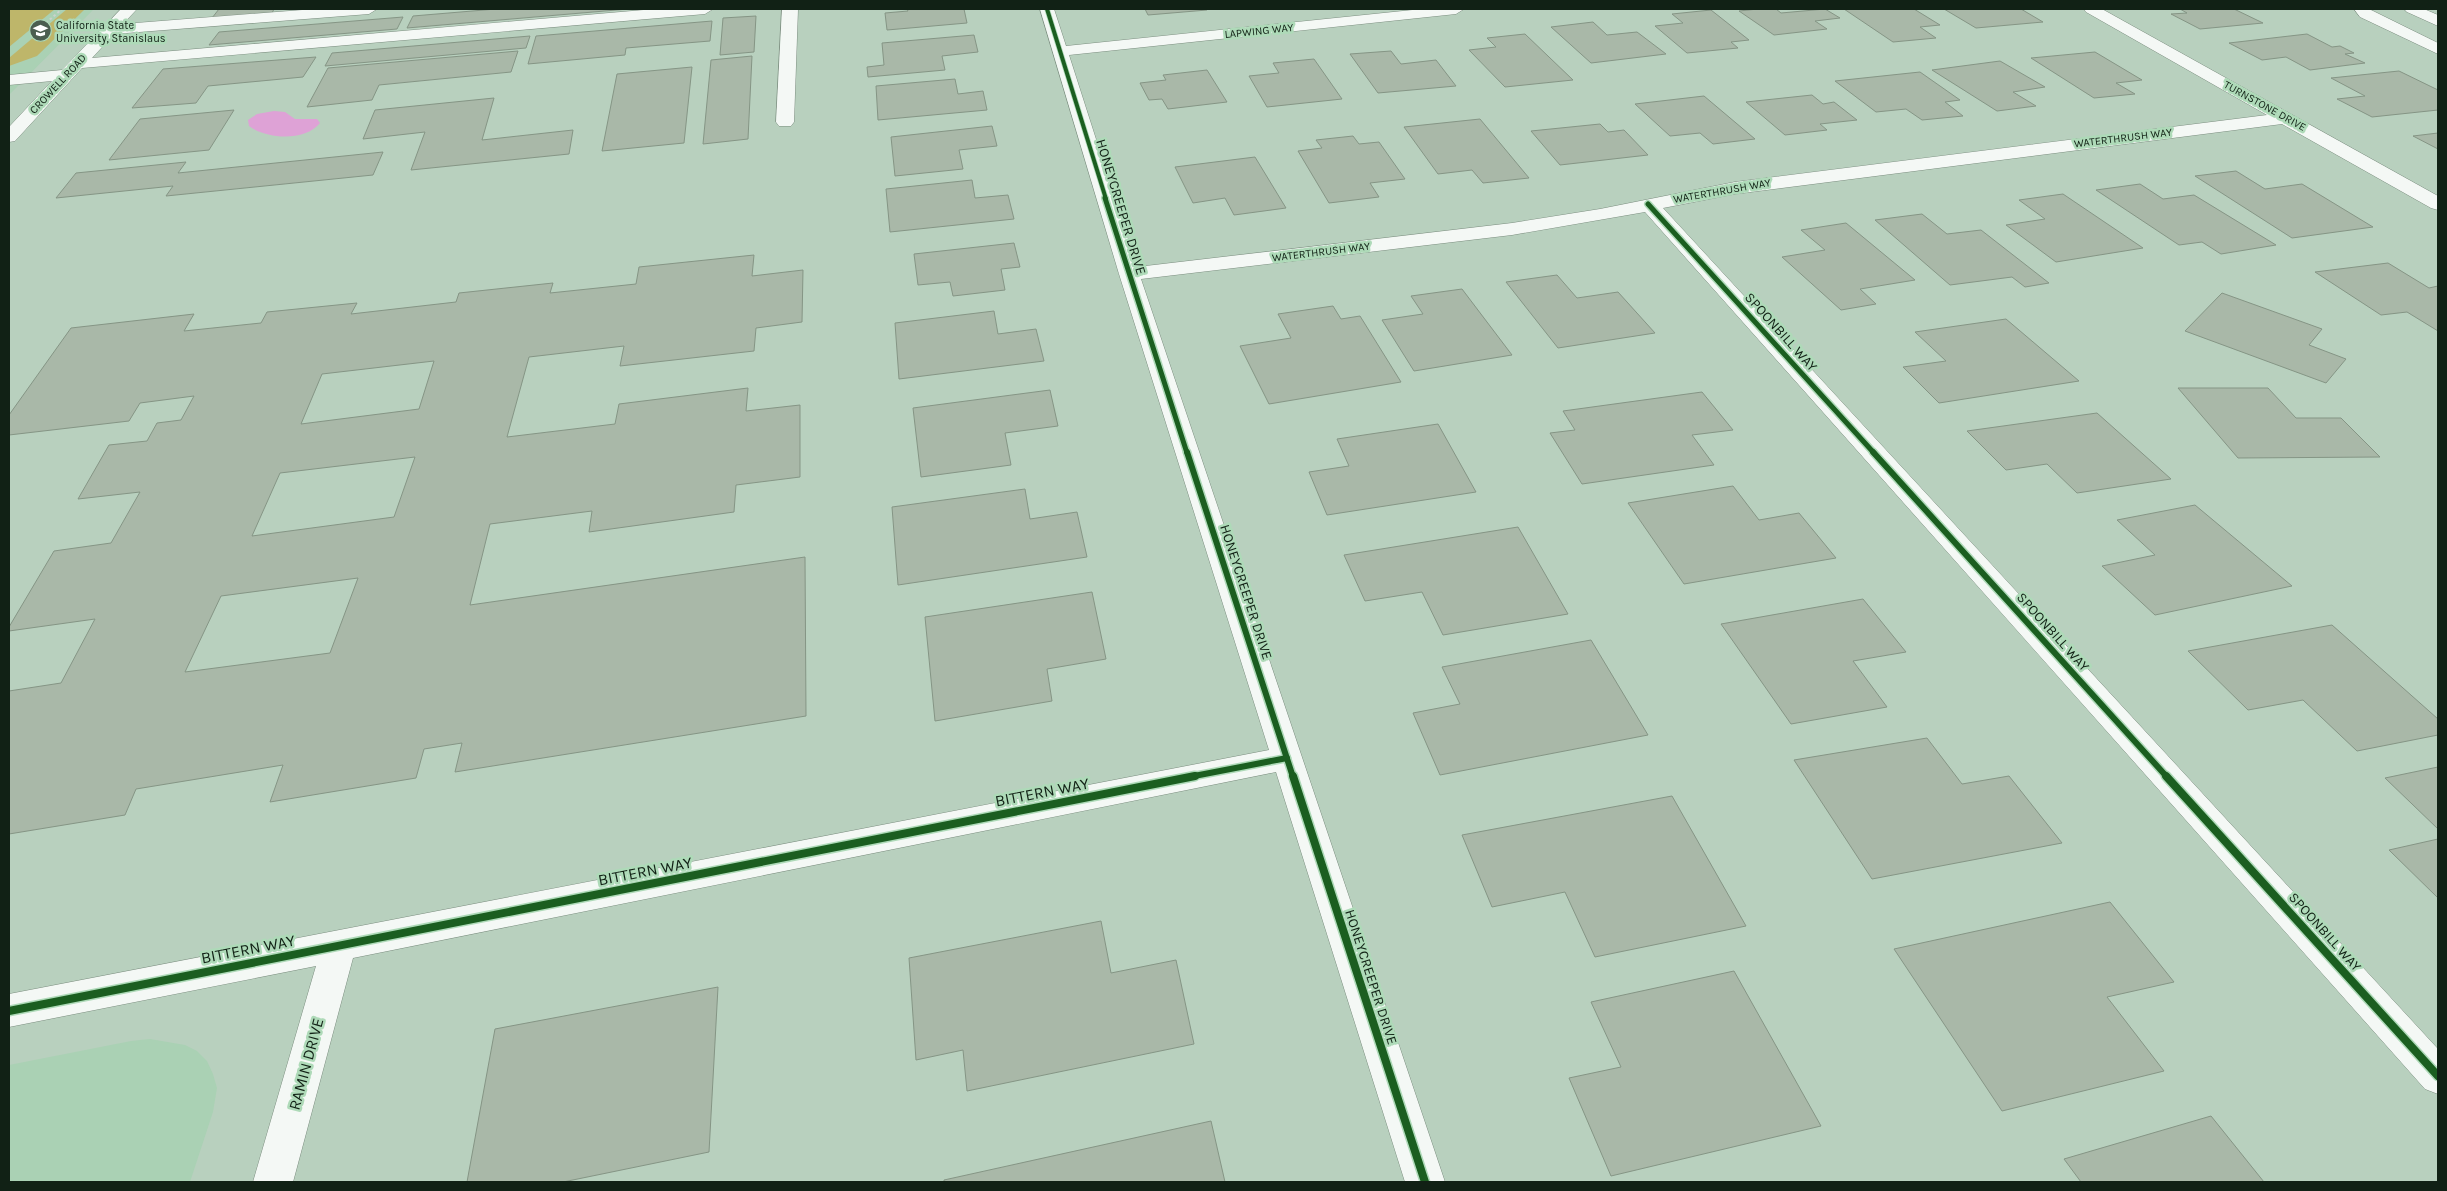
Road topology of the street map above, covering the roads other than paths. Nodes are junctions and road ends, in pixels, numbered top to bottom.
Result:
1 (129, 9) edge
2 (369, 9) edge
3 (705, 9) edge
4 (790, 9) edge
5 (1047, 9) edge
6 (1456, 9) edge
7 (2091, 9) edge
8 (2362, 9) edge
9 (2412, 9) edge
10 (2438, 21) edge
11 (109, 30) junction
12 (2438, 49) edge
13 (1061, 51) junction
14 (71, 69) junction
15 (9, 80) edge
16 (2286, 118) junction
17 (785, 122) dead end
18 (9, 137) edge
19 (1648, 204) junction
20 (2438, 204) edge
21 (1129, 274) junction
22 (1287, 758) junction
23 (339, 945) junction
24 (9, 1011) edge
25 (2438, 1076) edge
26 (273, 1182) edge
27 (1425, 1182) edge

1 - 11 street, CROWELL ROAD
2 - 11 street
3 - 14 street
4 - 17 street
5 - 13 street, HONEYCREEPER DRIVE
6 - 13 street, LAPWING WAY
7 - 16 street, TURNSTONE DRIVE
8 - 12 street
9 - 10 street
11 - 14 street, CROWELL ROAD
13 - 21 street, HONEYCREEPER DRIVE
14 - 15 street
14 - 18 street, CROWELL ROAD
16 - 19 street, WATERTHRUSH WAY
16 - 20 street, TURNSTONE DRIVE
19 - 21 street, WATERTHRUSH WAY
19 - 25 street, SPOONBILL WAY
21 - 22 street, HONEYCREEPER DRIVE
22 - 23 street, BITTERN WAY
22 - 27 street, HONEYCREEPER DRIVE
23 - 24 street, BITTERN WAY
23 - 26 street, RAMIN DRIVE

